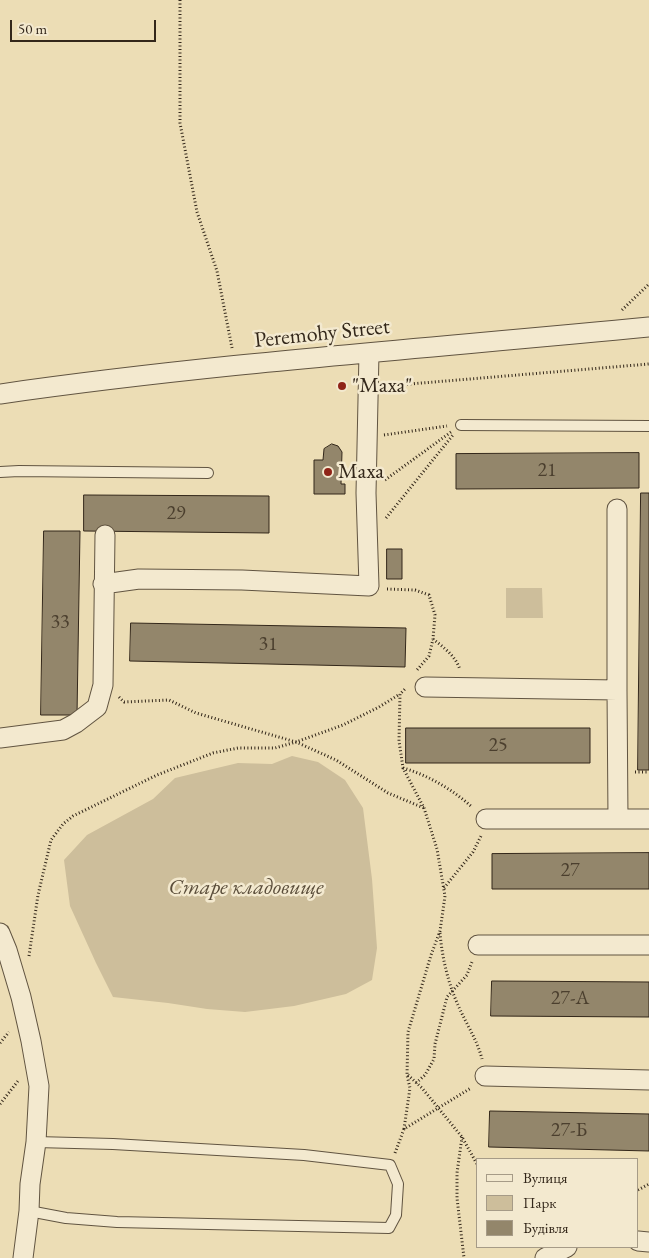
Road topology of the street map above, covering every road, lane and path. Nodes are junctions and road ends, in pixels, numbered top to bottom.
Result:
1 (180, 0) edge
2 (649, 284) edge
3 (649, 327) edge
4 (603, 331) junction
5 (369, 352) junction
6 (649, 364) edge
7 (236, 366) junction
8 (367, 387) junction
9 (0, 394) edge
10 (461, 425) junction
11 (649, 426) edge
12 (366, 437) junction
13 (0, 472) edge
14 (208, 473) dead end
15 (366, 493) junction
16 (616, 509) dead end
17 (104, 535) dead end
18 (368, 540) junction
19 (104, 584) junction
20 (369, 586) junction
21 (433, 639) junction
22 (417, 681) junction
23 (103, 685) junction
24 (465, 687) junction
25 (617, 690) junction
26 (400, 694) junction
27 (0, 738) edge
28 (296, 742) junction
29 (403, 768) junction
30 (424, 808) junction
31 (486, 819) junction
32 (618, 819) junction
33 (649, 819) edge
34 (443, 888) junction
35 (440, 931) junction
36 (0, 932) edge
37 (478, 945) joint
38 (649, 945) edge
39 (28, 963) dead end
40 (453, 990) junction
41 (35, 1064) junction
42 (408, 1075) junction
43 (486, 1076) junction
44 (649, 1080) edge
45 (416, 1083) junction
46 (0, 1104) edge
47 (438, 1108) junction
48 (404, 1130) junction
49 (462, 1137) junction
50 (36, 1142) junction
51 (477, 1164) edge
52 (390, 1165) junction
53 (29, 1211) junction
54 (565, 1248) edge
55 (23, 1258) edge
56 (464, 1258) edge
57 (545, 1258) edge

1 - 7 path
2 - 4 path
3 - 4 street, Peremohy Street
4 - 5 street, Peremohy Street
5 - 7 street, Peremohy Street
5 - 8 street
6 - 8 path
7 - 9 street, Peremohy Street
8 - 12 street
10 - 11 lane
10 - 12 path
10 - 15 path
10 - 18 path
12 - 15 street
13 - 14 lane
15 - 18 street
16 - 25 street
17 - 19 street
18 - 20 street
19 - 20 street
19 - 23 street
20 - 21 path
21 - 22 path
21 - 24 path
22 - 24 street
22 - 26 path
23 - 27 street
23 - 28 path
24 - 25 street
25 - 32 street
26 - 28 path
26 - 29 path
28 - 30 path
28 - 39 path
29 - 30 path
29 - 31 path
30 - 34 path
31 - 32 street
31 - 34 path
32 - 33 street
34 - 35 path
35 - 40 path
35 - 42 path
36 - 41 street
37 - 38 street
37 - 40 path
40 - 43 path
40 - 45 path
41 - 46 path
41 - 50 street
42 - 45 path
42 - 48 path
43 - 44 street
43 - 47 path
45 - 47 path
47 - 48 path
47 - 49 path
48 - 52 path
49 - 51 path
49 - 56 path
50 - 52 lane
50 - 53 street
52 - 53 lane
53 - 55 street
54 - 57 street

